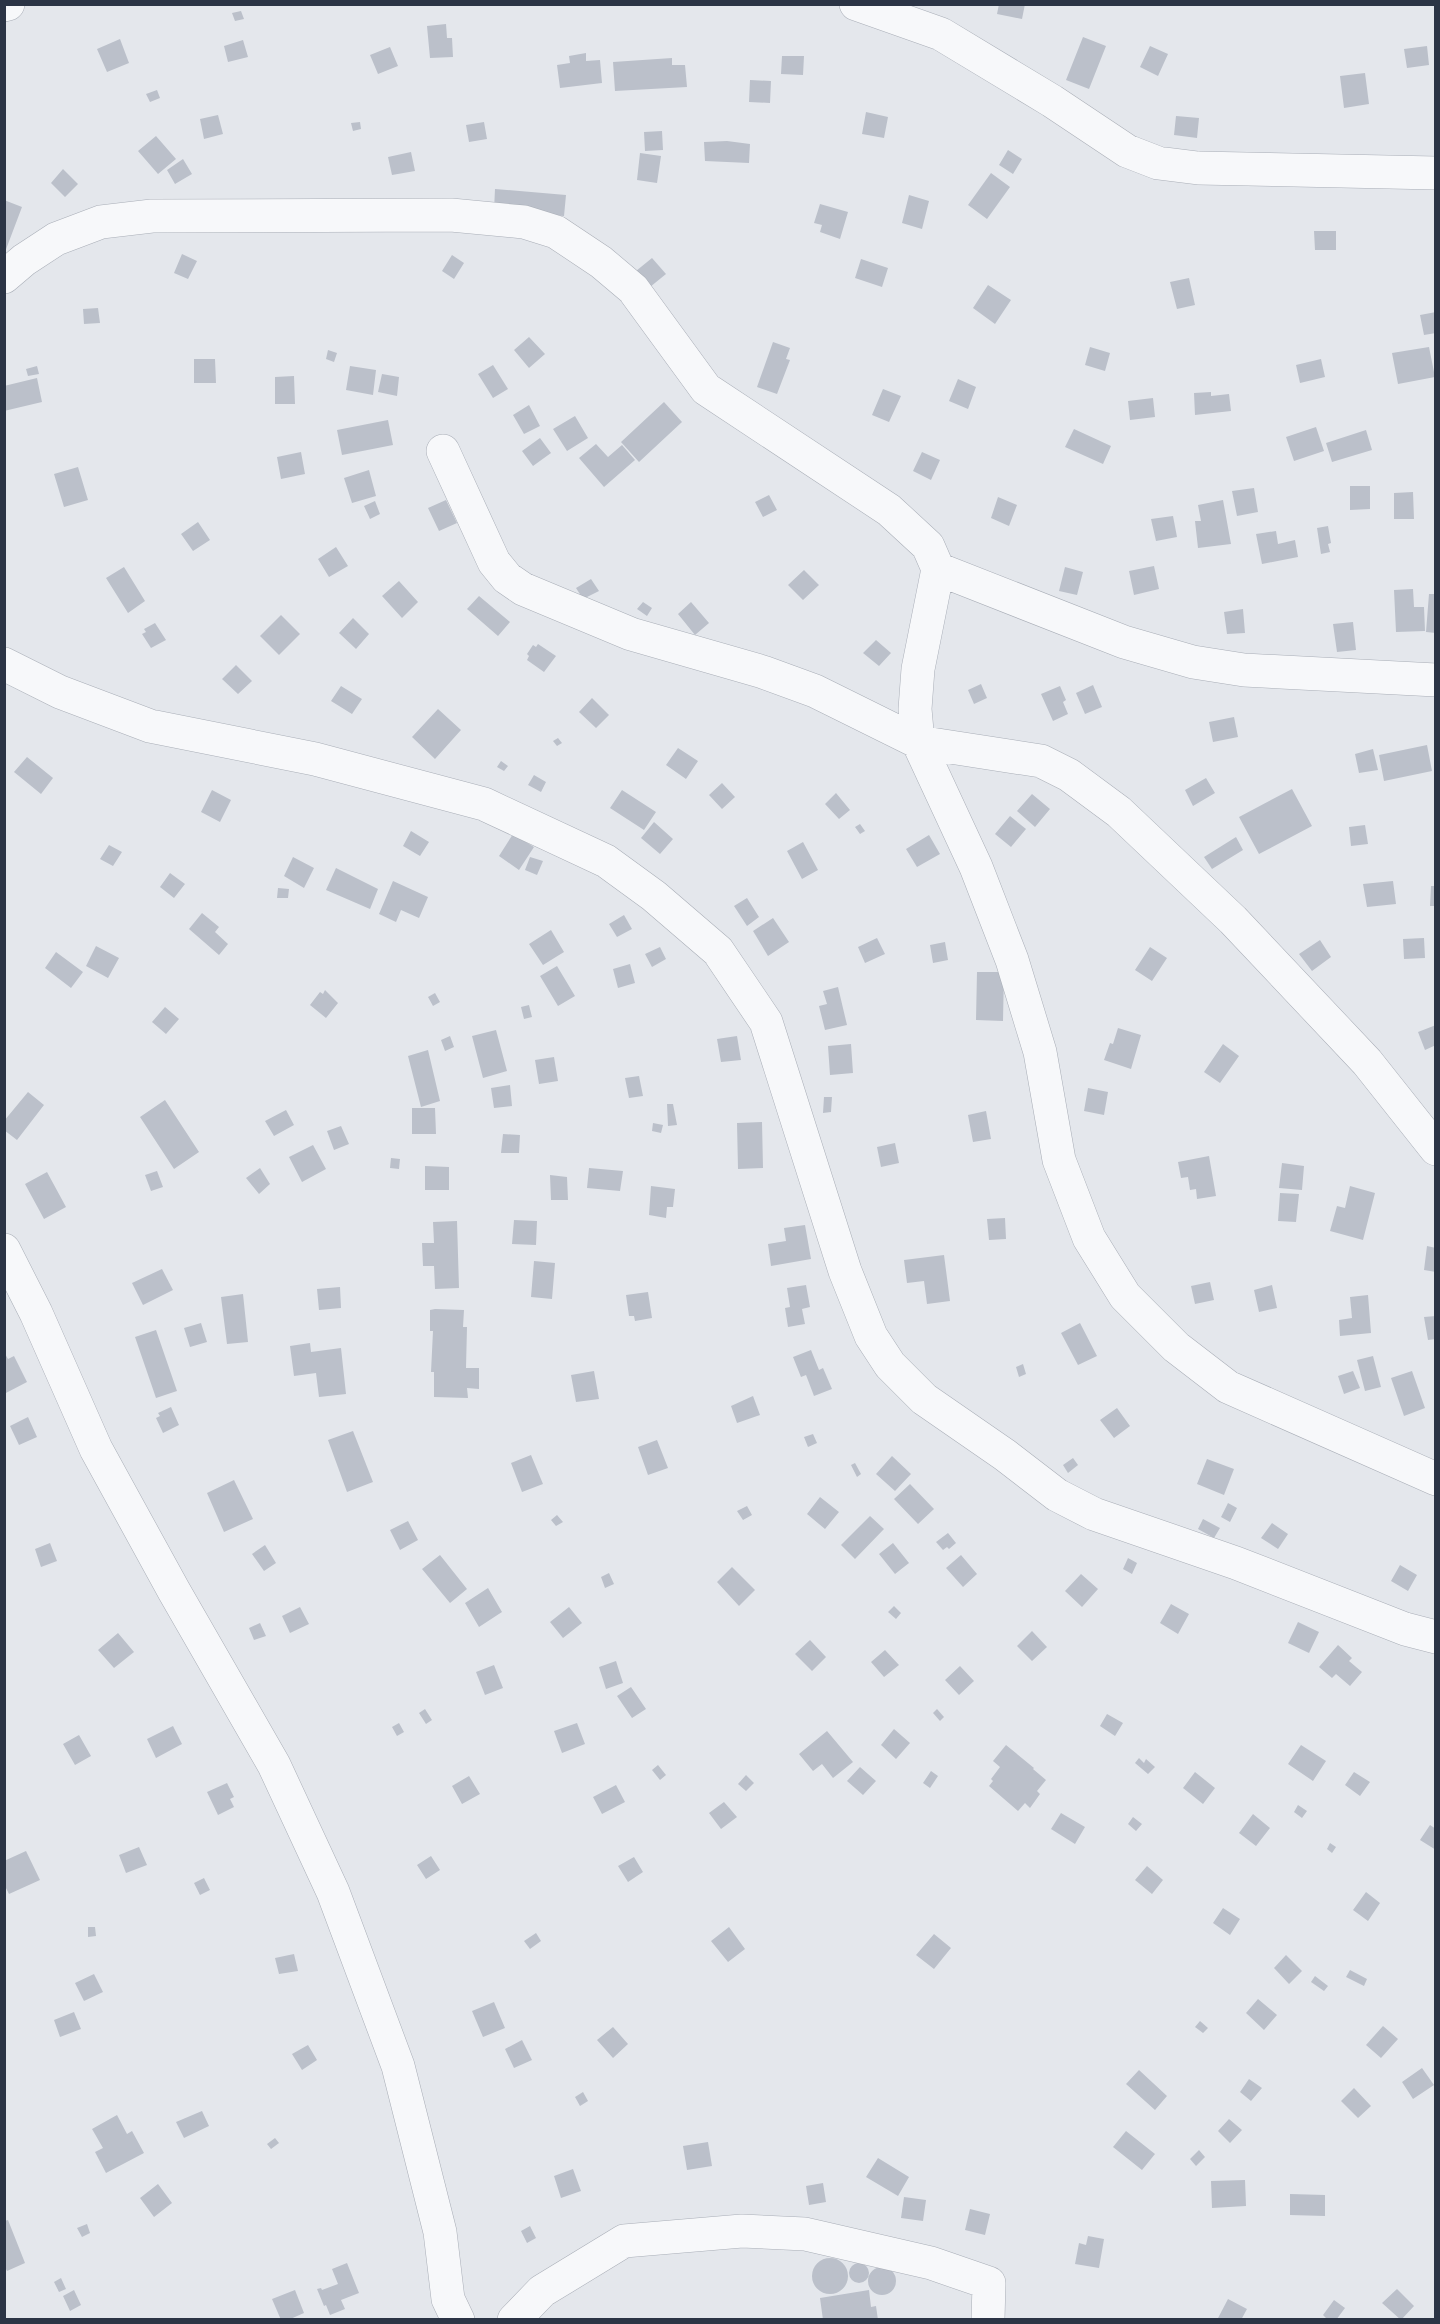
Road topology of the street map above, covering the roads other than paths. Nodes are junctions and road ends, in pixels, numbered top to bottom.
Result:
1 (856, 4) edge
2 (1436, 172) edge
3 (4, 277) edge
4 (443, 451) dead end
5 (938, 569) junction
6 (4, 664) edge
7 (1436, 680) edge
8 (918, 742) junction
9 (1436, 1149) edge
10 (4, 1250) edge
11 (1436, 1479) edge
12 (1436, 1637) edge
13 (458, 2319) edge
14 (514, 2319) edge
15 (988, 2319) edge

1 - 2 street
3 - 5 street
4 - 8 street
5 - 7 street
5 - 8 street
6 - 12 street
8 - 9 street
8 - 11 street
10 - 13 street
14 - 15 street

